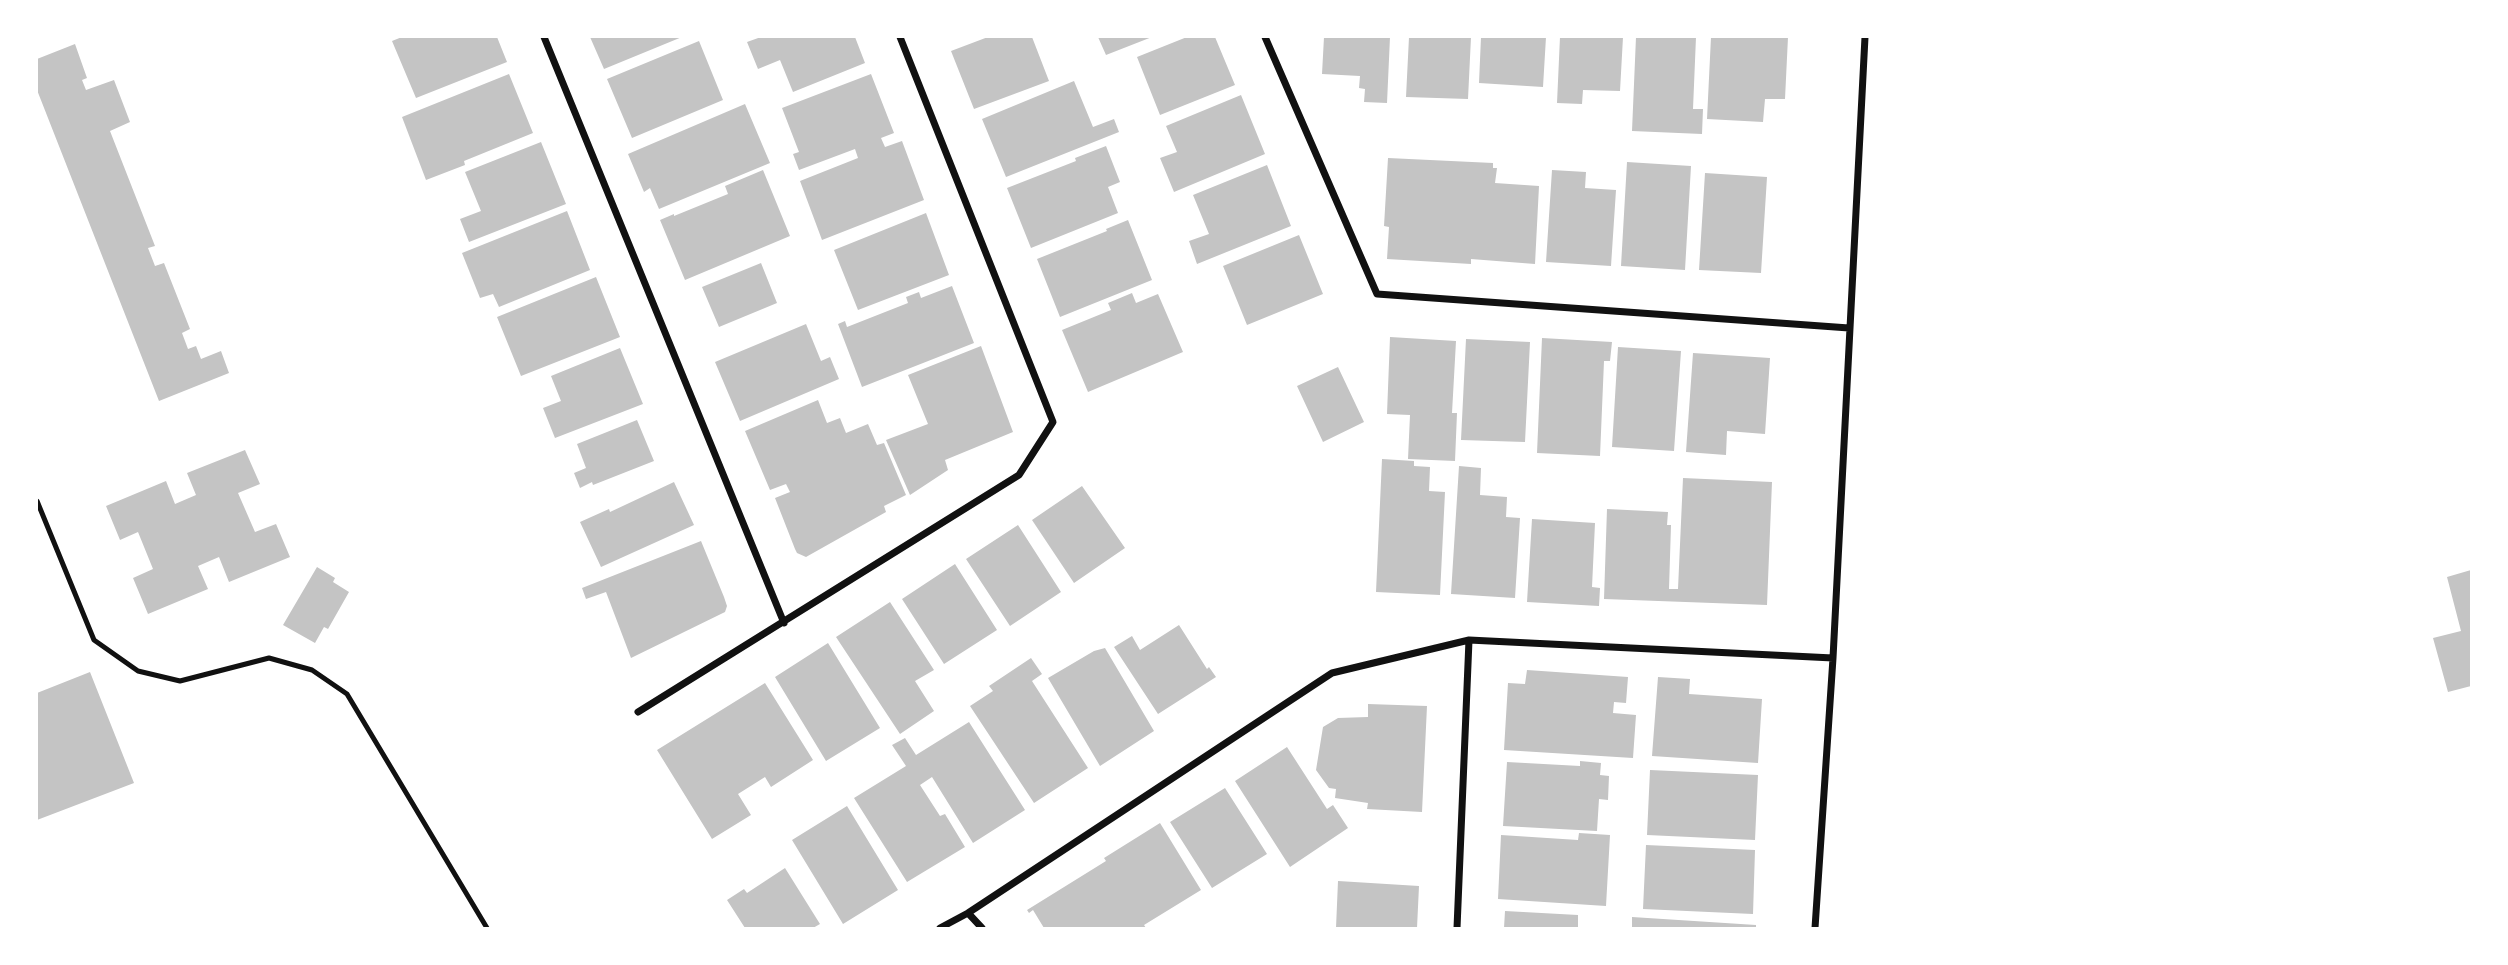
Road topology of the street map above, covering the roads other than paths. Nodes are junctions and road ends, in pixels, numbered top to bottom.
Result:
1 (544, 37) edge
2 (900, 37) edge
3 (1265, 37) edge
4 (1865, 37) edge
5 (1849, 328) junction
6 (37, 502) edge
7 (784, 623) junction
8 (1469, 640) junction
9 (1833, 658) junction
10 (638, 712) dead end
11 (968, 913) junction
12 (487, 928) edge
13 (940, 928) edge
14 (982, 928) edge
15 (1457, 928) edge
16 (1815, 928) edge

1 - 7 street
2 - 7 street
3 - 5 street
4 - 5 street
5 - 9 street
6 - 12 lane
7 - 10 street
8 - 9 street
8 - 11 street
8 - 15 street
9 - 16 street
11 - 13 street
11 - 14 street

